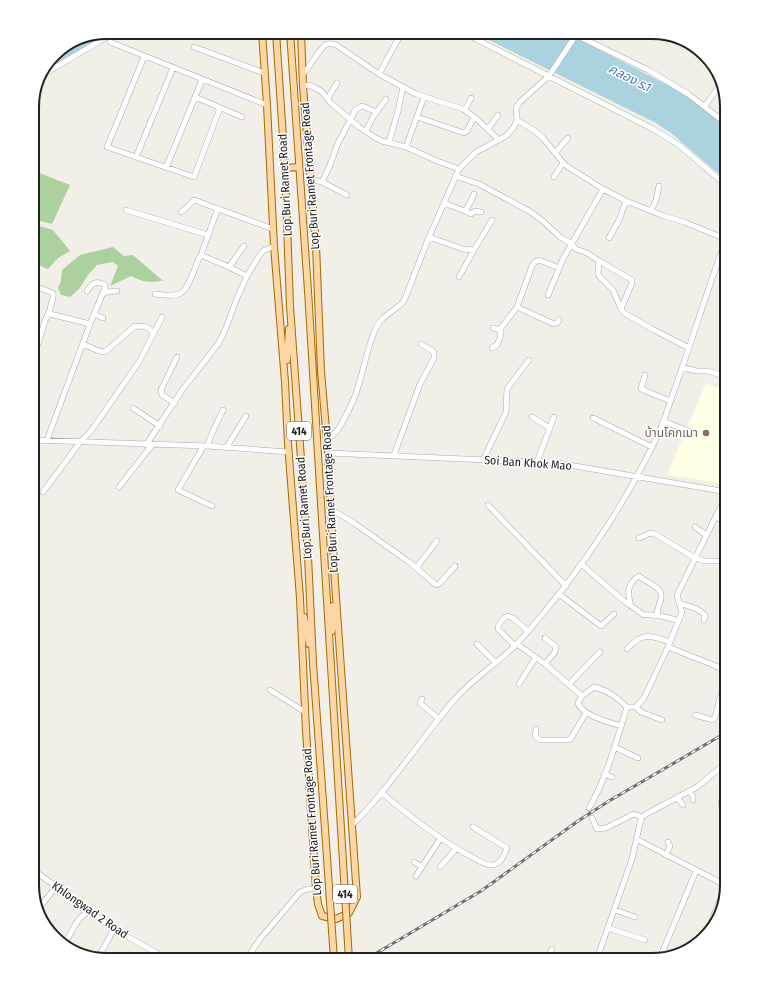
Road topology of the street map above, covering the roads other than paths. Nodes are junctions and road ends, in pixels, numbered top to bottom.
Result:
1 (101, 39) edge
2 (262, 39) edge
3 (276, 39) edge
4 (290, 39) edge
5 (301, 39) edge
6 (398, 39) edge
7 (476, 39) edge
8 (574, 39) edge
9 (587, 39) edge
10 (110, 42) dead end
11 (194, 47) dead end
12 (144, 57) junction
13 (174, 68) junction
14 (51, 70) edge
15 (264, 74) junction
16 (303, 74) junction
17 (379, 74) junction
18 (548, 76) junction
19 (202, 80) junction
20 (337, 83) dead end
21 (303, 86) junction
22 (402, 87) junction
23 (718, 88) edge
24 (195, 97) junction
25 (424, 97) junction
26 (328, 98) junction
27 (471, 98) dead end
28 (386, 99) dead end
29 (267, 105) junction
30 (705, 106) junction
31 (220, 108) junction
32 (464, 110) junction
33 (377, 112) junction
34 (498, 115) dead end
35 (242, 117) dead end
36 (417, 117) junction
37 (474, 117) junction
38 (720, 118) edge
39 (351, 120) junction
40 (517, 120) junction
41 (488, 129) junction
42 (366, 131) junction
43 (568, 138) dead end
44 (499, 140) junction
45 (389, 142) junction
46 (406, 147) junction
47 (555, 153) junction
48 (136, 158) junction
49 (563, 164) junction
50 (299, 167) junction
51 (166, 168) junction
52 (285, 168) junction
53 (459, 169) junction
54 (455, 176) junction
55 (554, 177) dead end
56 (311, 179) junction
57 (720, 180) edge
58 (322, 182) junction
59 (660, 186) dead end
60 (603, 190) junction
61 (474, 194) dead end
62 (347, 195) dead end
63 (626, 201) junction
64 (444, 203) junction
65 (218, 208) junction
66 (126, 210) dead end
67 (465, 210) junction
68 (651, 211) junction
69 (181, 212) dead end
70 (481, 212) dead end
71 (492, 220) dead end
72 (273, 229) junction
73 (208, 235) junction
74 (720, 235) edge
75 (429, 237) junction
76 (609, 238) dead end
77 (572, 244) junction
78 (244, 246) dead end
79 (274, 246) junction
80 (474, 250) junction
81 (201, 256) junction
82 (720, 257) edge
83 (599, 260) junction
84 (229, 267) junction
85 (559, 268) junction
86 (247, 276) junction
87 (460, 277) dead end
88 (49, 284) dead end
89 (39, 287) edge
90 (44, 289) junction
91 (87, 291) dead end
92 (117, 291) dead end
93 (308, 291) junction
94 (102, 294) junction
95 (155, 294) dead end
96 (548, 295) dead end
97 (290, 306) junction
98 (517, 307) junction
99 (621, 309) junction
100 (49, 312) junction
101 (94, 314) junction
102 (162, 317) dead end
103 (103, 318) dead end
104 (559, 320) dead end
105 (90, 324) junction
106 (493, 328) dead end
107 (501, 330) junction
108 (153, 334) junction
109 (39, 341) edge
110 (83, 344) junction
111 (421, 344) dead end
112 (492, 348) dead end
113 (689, 348) junction
114 (178, 357) dead end
115 (529, 360) dead end
116 (682, 367) junction
117 (321, 371) junction
118 (645, 375) dead end
119 (720, 375) edge
120 (285, 382) junction
121 (670, 401) junction
122 (175, 403) junction
123 (133, 408) dead end
124 (223, 410) dead end
125 (246, 416) dead end
126 (532, 417) dead end
127 (554, 417) dead end
128 (593, 418) dead end
129 (663, 421) junction
130 (160, 426) junction
131 (550, 428) junction
132 (694, 433) dead end
133 (327, 438) junction
134 (39, 440) edge
135 (47, 440) junction
136 (81, 441) junction
137 (149, 445) junction
138 (205, 447) junction
139 (652, 447) junction
140 (226, 448) junction
141 (289, 452) junction
142 (328, 453) junction
143 (394, 455) junction
144 (483, 460) junction
145 (537, 462) junction
146 (636, 477) junction
147 (119, 487) dead end
148 (43, 492) dead end
149 (720, 492) edge
150 (488, 504) dead end
151 (212, 506) dead end
152 (720, 508) edge
153 (331, 509) junction
154 (716, 516) junction
155 (720, 519) edge
156 (695, 527) dead end
157 (706, 535) junction
158 (639, 538) dead end
159 (437, 541) dead end
160 (695, 558) junction
161 (720, 561) edge
162 (581, 564) junction
163 (455, 566) dead end
164 (416, 568) junction
165 (335, 582) junction
166 (566, 586) junction
167 (559, 594) junction
168 (300, 598) junction
169 (680, 603) junction
170 (631, 606) junction
171 (614, 614) dead end
172 (658, 615) junction
173 (704, 620) dead end
174 (679, 621) junction
175 (528, 631) junction
176 (545, 638) dead end
177 (477, 644) dead end
178 (516, 645) junction
179 (669, 645) junction
180 (626, 649) dead end
181 (600, 652) dead end
182 (536, 657) junction
183 (330, 659) junction
184 (313, 663) junction
185 (496, 663) junction
186 (545, 664) junction
187 (720, 670) edge
188 (519, 684) dead end
189 (569, 684) junction
190 (270, 690) dead end
191 (582, 696) junction
192 (422, 699) dead end
193 (720, 699) edge
194 (626, 707) junction
195 (636, 708) junction
196 (305, 712) junction
197 (586, 712) junction
198 (695, 714) dead end
199 (439, 719) junction
200 (662, 720) dead end
201 (621, 726) junction
202 (536, 729) dead end
203 (614, 747) junction
204 (638, 758) dead end
205 (720, 768) edge
206 (604, 774) junction
207 (612, 778) dead end
208 (689, 791) junction
209 (381, 792) junction
210 (677, 797) junction
211 (693, 800) dead end
212 (683, 805) dead end
213 (589, 808) tunnel mouth
214 (642, 817) junction
215 (592, 818) tunnel mouth
216 (352, 825) junction
217 (472, 827) dead end
218 (440, 839) junction
219 (636, 839) junction
220 (668, 842) dead end
221 (456, 849) junction
222 (666, 855) junction
223 (414, 862) dead end
224 (422, 867) junction
225 (440, 867) dead end
226 (696, 871) junction
227 (39, 875) edge
228 (416, 876) dead end
229 (720, 882) edge
230 (56, 887) junction
231 (316, 889) junction
232 (42, 904) edge
233 (615, 910) junction
234 (90, 912) junction
235 (635, 917) dead end
236 (114, 928) junction
237 (608, 928) junction
238 (68, 938) dead end
239 (644, 940) dead end
240 (552, 949) dead end
241 (101, 952) edge
242 (251, 952) edge
243 (663, 952) edge
244 (157, 953) edge
245 (334, 953) edge
246 (348, 953) edge
247 (550, 953) edge
248 (598, 953) edge

1 - 14 street
2 - 15 main road, Lop Buri Ramet Frontage Road / 414
3 - 52 main road, Lop Buri Ramet Road / 414
4 - 50 main road, Lop Buri Ramet Road / 414
5 - 16 main road, Lop Buri Ramet Frontage Road / 414
6 - 17 street
7 - 18 street
8 - 18 street
9 - 30 street
10 - 12 street
11 - 15 street
12 - 13 street
12 - 48 street
13 - 19 street
13 - 48 street
15 - 29 main road, Lop Buri Ramet Frontage Road / 414
16 - 17 street
16 - 21 main road, Lop Buri Ramet Frontage Road / 414
17 - 22 street
18 - 40 street
18 - 57 street
19 - 24 street
19 - 29 street
20 - 26 street
21 - 26 street
21 - 56 main road, Lop Buri Ramet Frontage Road / 414
22 - 25 street
22 - 45 street
23 - 30 street
24 - 31 street
24 - 51 street
25 - 32 street
25 - 36 street
26 - 39 street
27 - 32 street
28 - 33 street
29 - 72 main road, Lop Buri Ramet Frontage Road / 414
30 - 38 street
31 - 35 street
31 - 51 street
32 - 37 street
33 - 39 street
33 - 42 street
34 - 41 street
36 - 37 street
36 - 46 street
37 - 41 street
39 - 42 street
39 - 58 street
40 - 44 street
40 - 47 street
41 - 44 street
42 - 45 street
43 - 47 street
44 - 53 street
45 - 46 street
46 - 53 street
47 - 49 street
48 - 51 street
49 - 55 street
49 - 60 street
50 - 52 main road
50 - 93 main road, Lop Buri Ramet Road / 414
52 - 97 main road, Lop Buri Ramet Road / 414
53 - 54 street
54 - 64 street
54 - 77 street
56 - 58 street
56 - 117 main road, Lop Buri Ramet Frontage Road / 414
58 - 62 street
59 - 68 street
60 - 63 street
60 - 77 street
61 - 67 street
63 - 68 street
63 - 76 street
64 - 67 street
64 - 75 street
65 - 69 street
65 - 72 street
65 - 73 street
66 - 73 street
67 - 70 street
68 - 74 street
71 - 80 street
72 - 79 main road, Lop Buri Ramet Frontage Road / 414
73 - 81 street
75 - 80 street
75 - 133 street
77 - 83 street
77 - 85 street
78 - 84 street
79 - 86 street
79 - 120 main road, Lop Buri Ramet Frontage Road / 414
80 - 87 street
81 - 84 street
81 - 95 street
82 - 113 street
83 - 99 street
83 - 99 street
84 - 86 street
85 - 96 street
85 - 98 street
86 - 122 street
88 - 90 street
89 - 90 street
90 - 100 street
91 - 94 street
92 - 94 street
93 - 117 main road
93 - 183 main road, Lop Buri Ramet Road / 414
94 - 101 street
97 - 120 main road
97 - 184 main road, Lop Buri Ramet Road / 414
98 - 104 street
98 - 107 street
99 - 113 street
100 - 105 street
100 - 109 street
101 - 103 street
101 - 105 street
102 - 108 street
105 - 110 street
106 - 107 street
107 - 112 street
108 - 110 street
108 - 136 street
110 - 135 street
111 - 143 street
113 - 116 street
114 - 122 street
115 - 144 street
116 - 119 street
116 - 121 street
117 - 133 main road, Lop Buri Ramet Frontage Road / 414
118 - 121 street
120 - 141 main road, Lop Buri Ramet Frontage Road / 414
121 - 129 street
122 - 130 street
123 - 130 street
124 - 138 street
125 - 140 street
126 - 131 street
127 - 131 street
128 - 139 street
129 - 132 street
129 - 139 street
130 - 137 street
131 - 145 street
133 - 142 main road, Lop Buri Ramet Frontage Road / 414
134 - 135 street
135 - 136 street
136 - 137 street
136 - 148 street
137 - 138 street
137 - 147 street
138 - 140 street
138 - 151 street
139 - 146 street
140 - 141 street
141 - 168 main road, Lop Buri Ramet Frontage Road / 414
142 - 143 street, Soi Ban Khok Mao
142 - 153 main road, Lop Buri Ramet Frontage Road / 414
143 - 144 street, Soi Ban Khok Mao
144 - 145 street, Soi Ban Khok Mao
145 - 146 street, Soi Ban Khok Mao
146 - 149 street, Soi Ban Khok Mao
146 - 162 street
150 - 166 street
152 - 154 street
153 - 164 street
153 - 165 main road, Lop Buri Ramet Frontage Road / 414
154 - 155 street
154 - 157 street
156 - 157 street
157 - 160 street
158 - 160 street
159 - 164 street
160 - 161 street
160 - 169 street
162 - 166 street
162 - 170 street
163 - 164 street
165 - 183 main road
165 - 216 main road, Lop Buri Ramet Frontage Road / 414
166 - 167 street
167 - 171 street
167 - 175 street
168 - 184 main road
168 - 196 main road, Lop Buri Ramet Frontage Road / 414
169 - 173 street
169 - 174 street
170 - 172 street
170 - 172 street
172 - 174 street
174 - 179 street
175 - 178 street
175 - 178 street
176 - 186 street
177 - 185 street
178 - 182 street
178 - 185 street
179 - 180 street
179 - 187 street
179 - 195 street
181 - 189 street
182 - 186 street
182 - 188 street
183 - 246 main road, Lop Buri Ramet Road / 414, bridge
184 - 245 main road, Lop Buri Ramet Road / 414, bridge
185 - 199 street
186 - 189 street
189 - 191 street
190 - 196 street
191 - 194 street
191 - 197 street
192 - 199 street
193 - 198 street
194 - 195 street
194 - 201 street
195 - 200 street
196 - 231 main road, Lop Buri Ramet Frontage Road / 414
197 - 201 street
197 - 202 street
199 - 209 street
201 - 203 street
203 - 204 street
203 - 206 street
205 - 208 street
206 - 207 street
206 - 213 street
208 - 210 street
208 - 211 street
209 - 216 street
209 - 218 street
210 - 212 street
210 - 214 street
214 - 215 street
214 - 219 street
216 - 231 main road, Lop Buri Ramet Frontage Road / 414
217 - 221 street
218 - 221 street
218 - 224 street
219 - 222 street
219 - 233 street
220 - 222 street
221 - 225 street
222 - 226 street
223 - 224 street
224 - 228 street
226 - 229 street
226 - 243 street
227 - 230 street, Khlongwad 2 Road
230 - 232 street
230 - 234 street, Khlongwad 2 Road
231 - 242 street
233 - 235 street
233 - 237 street
234 - 236 street, Khlongwad 2 Road
234 - 238 street
236 - 241 street
236 - 244 street, Khlongwad 2 Road
237 - 239 street
237 - 248 street
240 - 247 street

